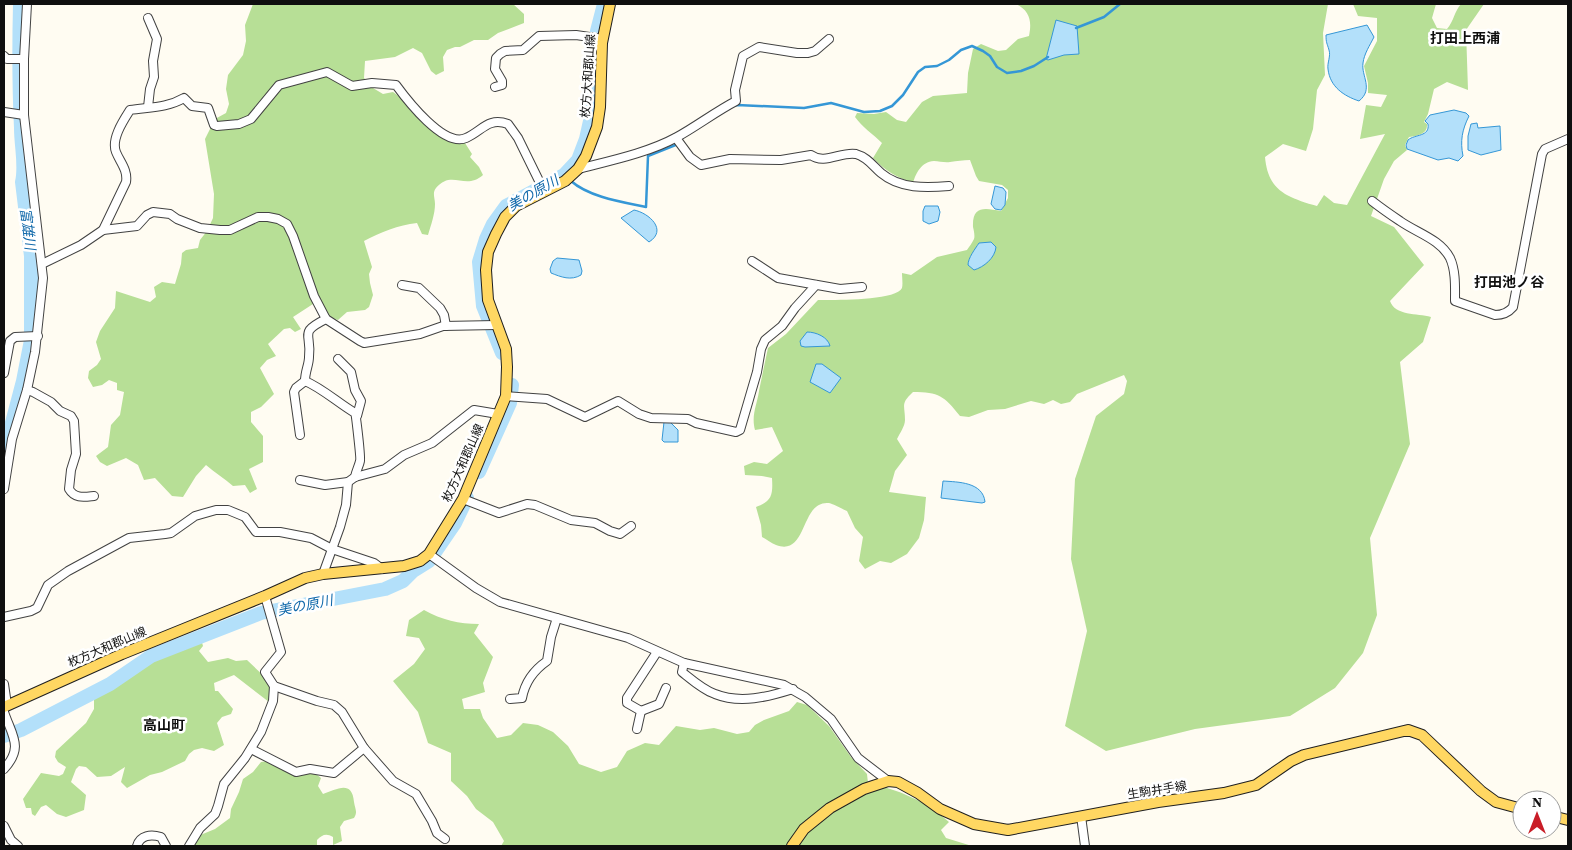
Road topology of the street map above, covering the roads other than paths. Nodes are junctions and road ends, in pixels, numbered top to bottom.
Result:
1 (27, 4) edge
2 (610, 4) edge
3 (148, 18) dead end
4 (603, 39) junction
5 (829, 39) dead end
6 (4, 56) edge
7 (19, 58) junction
8 (495, 87) dead end
9 (148, 107) junction
10 (4, 112) edge
11 (24, 115) junction
12 (676, 138) junction
13 (1568, 139) edge
14 (578, 169) junction
15 (949, 186) dead end
16 (544, 190) junction
17 (1372, 201) dead end
18 (103, 230) junction
19 (752, 260) dead end
20 (42, 264) junction
21 (402, 285) dead end
22 (816, 285) junction
23 (862, 287) dead end
24 (326, 319) junction
25 (496, 325) junction
26 (446, 326) junction
27 (38, 336) junction
28 (338, 359) dead end
29 (4, 373) edge
30 (305, 381) junction
31 (26, 390) junction
32 (506, 396) junction
33 (498, 414) junction
34 (357, 416) junction
35 (300, 435) dead end
36 (355, 476) junction
37 (300, 480) dead end
38 (348, 482) junction
39 (4, 489) edge
40 (94, 496) dead end
41 (463, 499) junction
42 (631, 526) dead end
43 (332, 548) junction
44 (432, 557) junction
45 (382, 569) junction
46 (323, 574) junction
47 (267, 601) junction
48 (4, 617) edge
49 (557, 618) junction
50 (658, 652) junction
51 (684, 663) junction
52 (4, 684) edge
53 (274, 686) junction
54 (666, 688) dead end
55 (793, 689) junction
56 (510, 699) dead end
57 (5, 708) edge
58 (641, 711) junction
59 (637, 729) dead end
60 (364, 748) junction
61 (251, 749) junction
62 (4, 769) edge
63 (888, 781) junction
64 (1512, 806) edge
65 (1081, 816) junction
66 (4, 826) edge
67 (445, 839) dead end
68 (18, 846) edge
69 (137, 846) edge
70 (166, 846) edge
71 (189, 846) edge
72 (792, 846) edge
73 (1085, 846) edge

1 - 7 street
2 - 4 main road, 枚方大和郡山線
3 - 9 street
4 - 8 street
4 - 14 main road, 枚方大和郡山線
5 - 12 street
6 - 7 street
7 - 11 street
9 - 16 street
9 - 18 street
10 - 11 street
11 - 20 street
12 - 14 street
12 - 15 street
13 - 17 street
14 - 16 main road, 枚方大和郡山線
16 - 25 main road, 枚方大和郡山線
18 - 20 street
18 - 24 street
19 - 22 street
20 - 27 street
21 - 26 street
22 - 23 street
22 - 32 street
24 - 26 street
24 - 30 street
25 - 26 street
25 - 32 main road, 枚方大和郡山線
27 - 29 street
27 - 31 street
28 - 34 street
30 - 34 street
30 - 35 street
31 - 39 street
31 - 40 street
32 - 33 main road, 枚方大和郡山線
33 - 36 street
33 - 41 main road, 枚方大和郡山線
34 - 36 street
36 - 38 street
37 - 38 street
38 - 43 street
41 - 42 street
41 - 44 main road, 枚方大和郡山線
43 - 45 street
43 - 46 street
43 - 48 street
44 - 45 main road, 枚方大和郡山線
44 - 49 street
45 - 46 main road, 枚方大和郡山線
46 - 47 main road, 枚方大和郡山線
47 - 53 street
47 - 57 main road, 枚方大和郡山線
49 - 50 street
49 - 56 street
50 - 51 street
50 - 58 street
51 - 55 street
51 - 55 street
52 - 57 street
53 - 60 street
53 - 61 street
54 - 58 street
55 - 63 street
57 - 62 street
58 - 59 street
60 - 61 street
60 - 67 street
61 - 71 street
63 - 65 main road, 生駒井手線
63 - 72 main road
64 - 65 main road, 生駒井手線
65 - 73 street
66 - 68 street
69 - 70 street

